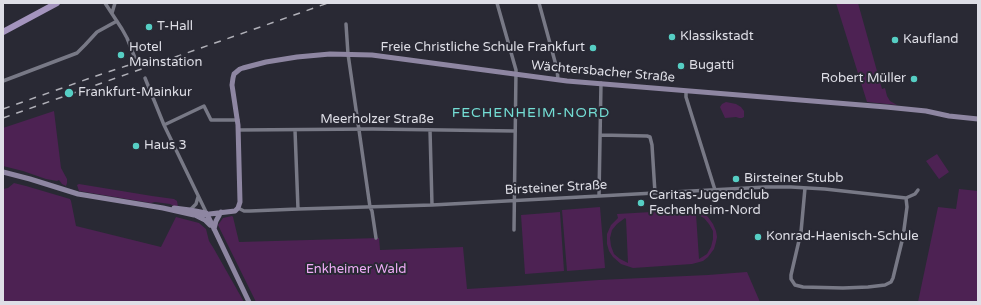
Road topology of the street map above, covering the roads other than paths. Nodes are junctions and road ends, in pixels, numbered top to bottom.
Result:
1 (57, 3) edge
2 (105, 3) edge
3 (115, 3) edge
4 (497, 3) edge
5 (539, 3) edge
6 (112, 13) junction
7 (117, 21) junction
8 (346, 24) dead end
9 (3, 32) edge
10 (348, 54) junction
11 (135, 58) dead end
12 (516, 74) junction
13 (145, 78) dead end
14 (558, 80) junction
15 (3, 81) edge
16 (601, 83) junction
17 (686, 91) junction
18 (978, 119) edge
19 (238, 120) junction
20 (164, 125) junction
21 (238, 130) junction
22 (295, 130) junction
23 (359, 130) junction
24 (430, 130) junction
25 (515, 131) junction
26 (600, 135) junction
27 (3, 172) edge
28 (806, 188) junction
29 (715, 190) junction
30 (918, 190) dead end
31 (655, 193) junction
32 (600, 196) junction
33 (198, 197) junction
34 (906, 198) junction
35 (514, 201) junction
36 (432, 205) junction
37 (370, 207) junction
38 (162, 208) junction
39 (238, 208) junction
40 (298, 209) junction
41 (190, 210) junction
42 (221, 212) junction
43 (207, 214) junction
44 (194, 215) junction
45 (214, 228) junction
46 (514, 230) dead end
47 (376, 238) dead end
48 (249, 302) edge

1 - 9 main road
2 - 6 street
3 - 6 street
4 - 12 street
5 - 14 street
6 - 7 street
7 - 11 street
7 - 15 street
8 - 10 street
10 - 12 street, Wächtersbacher Straße
10 - 19 street, Wächtersbacher Straße
10 - 23 street
12 - 14 street, Wächtersbacher Straße
12 - 25 street
13 - 20 street
14 - 16 street, Wächtersbacher Straße
16 - 17 street, Wächtersbacher Straße
16 - 26 street
17 - 18 street, Wächtersbacher Straße
17 - 29 street
19 - 20 street
19 - 21 street
20 - 33 street
21 - 22 street, Meerholzer Straße
21 - 39 street
22 - 23 street, Meerholzer Straße
22 - 40 street
23 - 24 street, Meerholzer Straße
23 - 37 street
24 - 25 street, Meerholzer Straße
24 - 36 street
25 - 35 street
26 - 31 street
26 - 32 street
27 - 38 street
28 - 29 street, Birsteiner Straße
28 - 34 street, Birsteiner Straße
28 - 34 street
29 - 31 street, Birsteiner Straße
30 - 34 street
31 - 32 street, Birsteiner Straße
32 - 35 street, Birsteiner Straße
33 - 41 street
33 - 43 street
35 - 36 street, Birsteiner Straße
35 - 46 street
36 - 37 street, Birsteiner Straße
37 - 40 street, Birsteiner Straße
37 - 47 street
38 - 41 street
38 - 44 street
39 - 40 street, Birsteiner Straße
39 - 42 street, Birsteiner Straße
41 - 43 street
42 - 43 street, Birsteiner Straße
42 - 45 street
43 - 44 street, Birsteiner Straße
43 - 45 street
44 - 45 street
45 - 48 street

